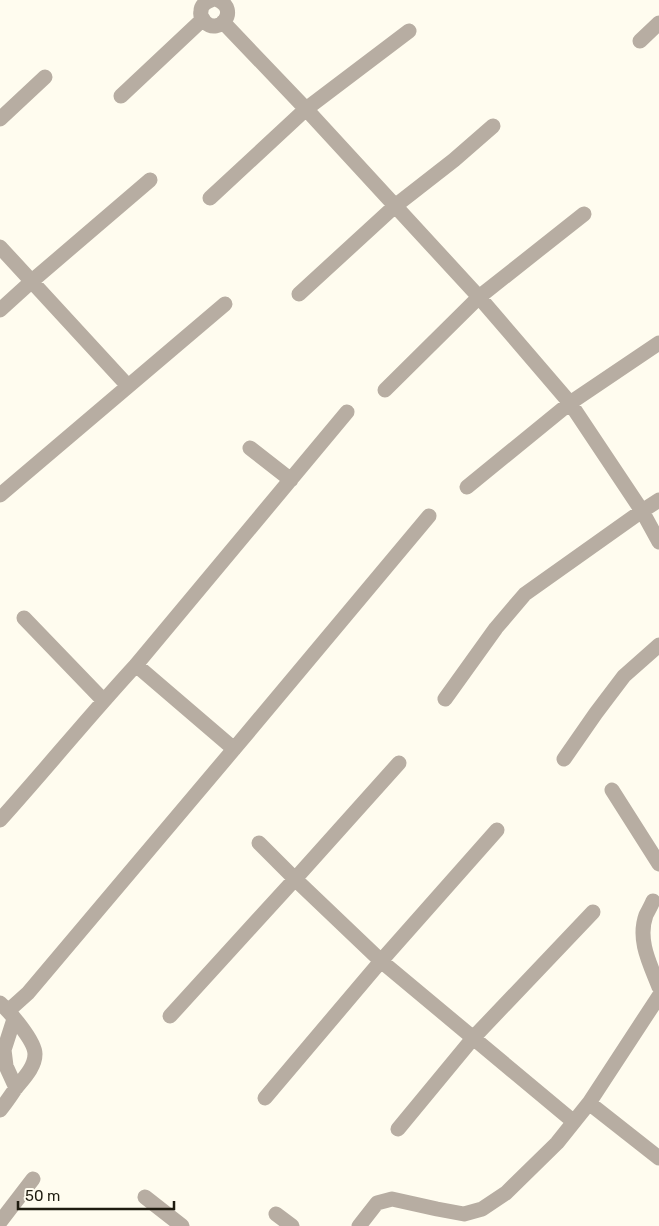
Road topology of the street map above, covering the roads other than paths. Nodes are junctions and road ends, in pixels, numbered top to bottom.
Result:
1 (218, 1) edge
2 (202, 19) junction
3 (223, 22) junction
4 (659, 23) edge
5 (409, 31) dead end
6 (640, 40) dead end
7 (45, 77) dead end
8 (121, 96) dead end
9 (306, 109) junction
10 (0, 119) edge
11 (493, 126) dead end
12 (150, 180) dead end
13 (210, 198) dead end
14 (395, 206) junction
15 (584, 214) dead end
16 (0, 247) edge
17 (32, 281) junction
18 (299, 294) dead end
19 (479, 297) junction
20 (225, 304) dead end
21 (0, 310) edge
22 (659, 343) edge
23 (128, 386) junction
24 (386, 390) dead end
25 (570, 403) junction
26 (347, 412) dead end
27 (250, 448) dead end
28 (291, 480) junction
29 (467, 487) dead end
30 (2, 488) edge
31 (659, 500) edge
32 (642, 511) junction
33 (429, 516) dead end
34 (659, 542) edge
35 (24, 618) dead end
36 (659, 645) edge
37 (136, 665) junction
38 (445, 699) dead end
39 (103, 700) junction
40 (234, 749) junction
41 (564, 759) dead end
42 (399, 763) dead end
43 (612, 790) dead end
44 (0, 820) edge
45 (497, 830) dead end
46 (258, 843) dead end
47 (659, 864) edge
48 (295, 879) junction
49 (654, 901) dead end
50 (592, 912) dead end
51 (381, 961) junction
52 (659, 988) edge
53 (659, 996) edge
54 (7, 1011) edge
55 (170, 1016) dead end
56 (474, 1037) junction
57 (16, 1088) junction
58 (265, 1098) dead end
59 (589, 1103) junction
60 (0, 1110) edge
61 (574, 1122) junction
62 (398, 1129) dead end
63 (659, 1158) edge
64 (33, 1179) dead end
65 (145, 1197) dead end
66 (276, 1214) dead end
67 (0, 1222) edge
68 (182, 1226) edge
69 (292, 1226) edge
70 (359, 1226) edge

1 - 2 street
1 - 3 street
2 - 3 street
2 - 8 street
3 - 9 street
4 - 6 street
5 - 9 street
7 - 10 street
9 - 13 street
9 - 14 street
11 - 14 street
12 - 17 street
14 - 18 street
14 - 19 street
15 - 19 street
16 - 17 street
17 - 21 street
17 - 23 street
19 - 24 street
19 - 25 street
20 - 23 street
22 - 25 street
23 - 30 street
25 - 29 street
25 - 32 street
26 - 28 street
27 - 28 street
28 - 37 street
31 - 32 street
32 - 34 street
32 - 38 street
33 - 40 street
35 - 39 street
36 - 41 street
37 - 39 street
37 - 40 street
39 - 44 street
40 - 54 street
42 - 48 street
43 - 47 street
45 - 51 street
46 - 48 street
48 - 51 street
48 - 55 street
49 - 52 street
50 - 56 street
51 - 56 street
51 - 58 street
53 - 59 street
54 - 57 street
54 - 57 street
56 - 61 street
56 - 62 street
57 - 60 street
59 - 61 street
59 - 63 street
61 - 70 street
64 - 67 street
65 - 68 street
66 - 69 street

